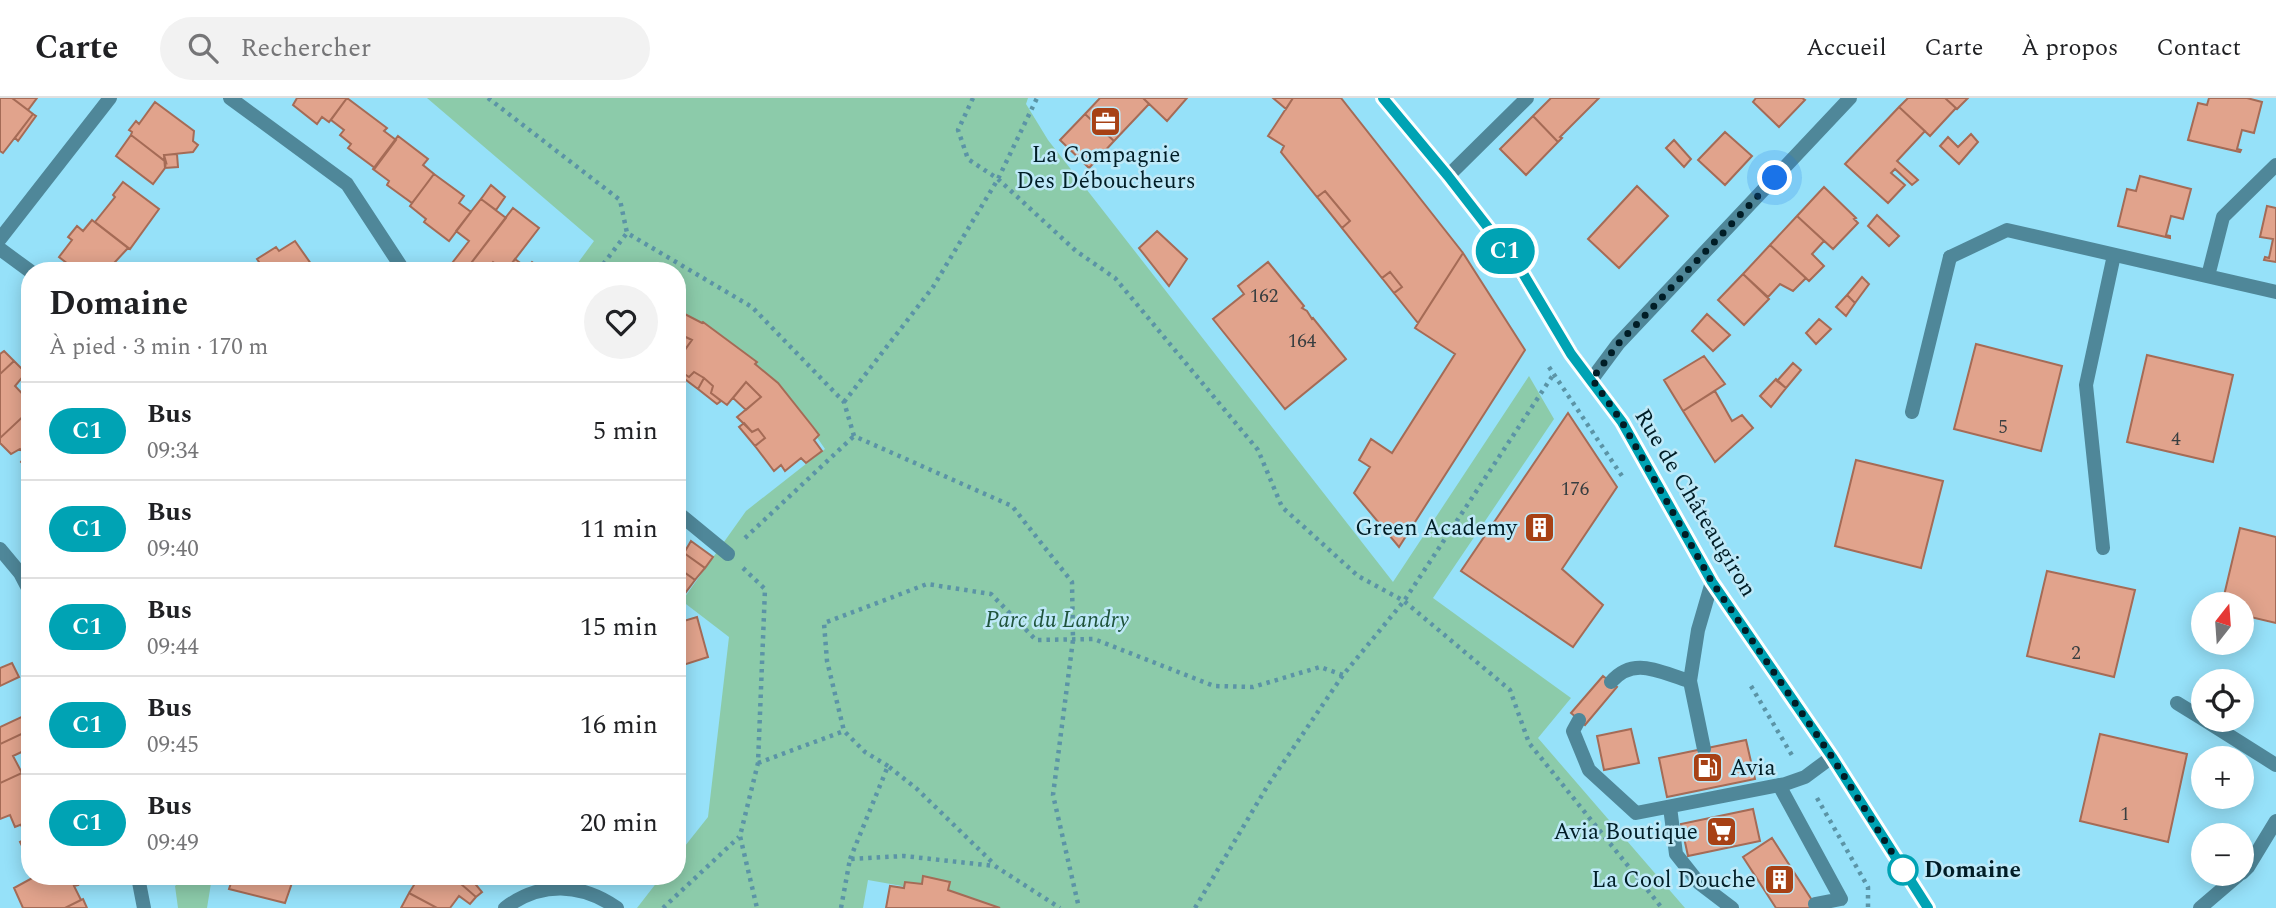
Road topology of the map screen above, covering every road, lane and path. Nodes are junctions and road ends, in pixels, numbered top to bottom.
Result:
1 (110, 98) edge
2 (230, 98) edge
3 (488, 98) edge
4 (973, 98) edge
5 (1037, 98) edge
6 (1383, 98) edge
7 (1527, 98) edge
8 (1850, 98) edge
9 (2276, 165) edge
10 (1448, 176) junction
11 (998, 179) junction
12 (627, 233) junction
13 (0, 239) edge
14 (0, 249) edge
15 (2114, 255) junction
16 (398, 262) edge
17 (605, 262) edge
18 (676, 262) edge
19 (21, 264) edge
20 (686, 268) edge
21 (2208, 276) junction
22 (2276, 292) edge
23 (1571, 354) junction
24 (1548, 364) dead end
25 (1553, 375) junction
26 (1592, 379) junction
27 (844, 402) junction
28 (1912, 412) dead end
29 (854, 436) junction
30 (1630, 488) dead end
31 (686, 519) edge
32 (2103, 548) dead end
33 (0, 549) edge
34 (728, 554) joint
35 (21, 567) edge
36 (1712, 582) junction
37 (765, 589) dead end
38 (1404, 601) junction
39 (1073, 640) junction
40 (1744, 674) dead end
41 (1343, 675) junction
42 (1690, 681) junction
43 (1611, 682) dead end
44 (2177, 703) dead end
45 (2191, 712) edge
46 (1579, 720) dead end
47 (844, 731) junction
48 (2224, 732) edge
49 (1704, 749) dead end
50 (1832, 757) junction
51 (758, 763) junction
52 (2276, 765) edge
53 (888, 766) junction
54 (1805, 777) junction
55 (1779, 785) junction
56 (1670, 807) junction
57 (2276, 821) edge
58 (740, 836) junction
59 (2254, 857) edge
60 (850, 859) junction
61 (995, 866) junction
62 (140, 885) edge
63 (2226, 886) edge
64 (1815, 904) dead end
65 (144, 908) edge
66 (505, 908) edge
67 (617, 908) edge
68 (663, 908) edge
69 (757, 908) edge
70 (841, 908) edge
71 (1060, 908) edge
72 (1079, 908) edge
73 (1195, 908) edge
74 (1662, 908) edge
75 (1732, 908) edge
76 (1868, 908) edge
77 (1928, 908) edge
78 (2200, 908) edge

1 - 13 street
2 - 16 street
3 - 12 path
4 - 11 path
5 - 11 path
6 - 10 main road, Rue de Châteaugiron
7 - 10 street
8 - 26 street
9 - 21 street
10 - 23 main road, Rue de Châteaugiron
11 - 27 path
11 - 38 path
12 - 17 path
12 - 18 path
14 - 19 street
15 - 21 street
15 - 28 street
15 - 32 street
20 - 27 path
21 - 22 street
23 - 25 path
23 - 26 main road, Rue de Châteaugiron
24 - 25 path
25 - 30 path
25 - 38 path
26 - 36 main road, Rue de Châteaugiron
27 - 29 path
29 - 34 path
29 - 39 path
31 - 34 street
33 - 35 street
36 - 42 street
36 - 50 main road, Rue de Châteaugiron
37 - 51 path
38 - 41 path
38 - 74 path
39 - 41 path
39 - 47 path
39 - 72 path
40 - 54 path
41 - 73 path
42 - 43 street
42 - 49 street
44 - 45 street
46 - 56 street
47 - 51 path
47 - 53 path
48 - 52 street
50 - 54 street
50 - 77 main road, Rue de Châteaugiron
51 - 58 path
53 - 60 path
53 - 61 path
54 - 55 street
54 - 76 path
55 - 56 street
55 - 64 street
56 - 75 street
57 - 59 street
58 - 68 path
58 - 69 path
60 - 61 path
60 - 70 path
61 - 71 path
62 - 65 street
63 - 78 street
66 - 67 street

